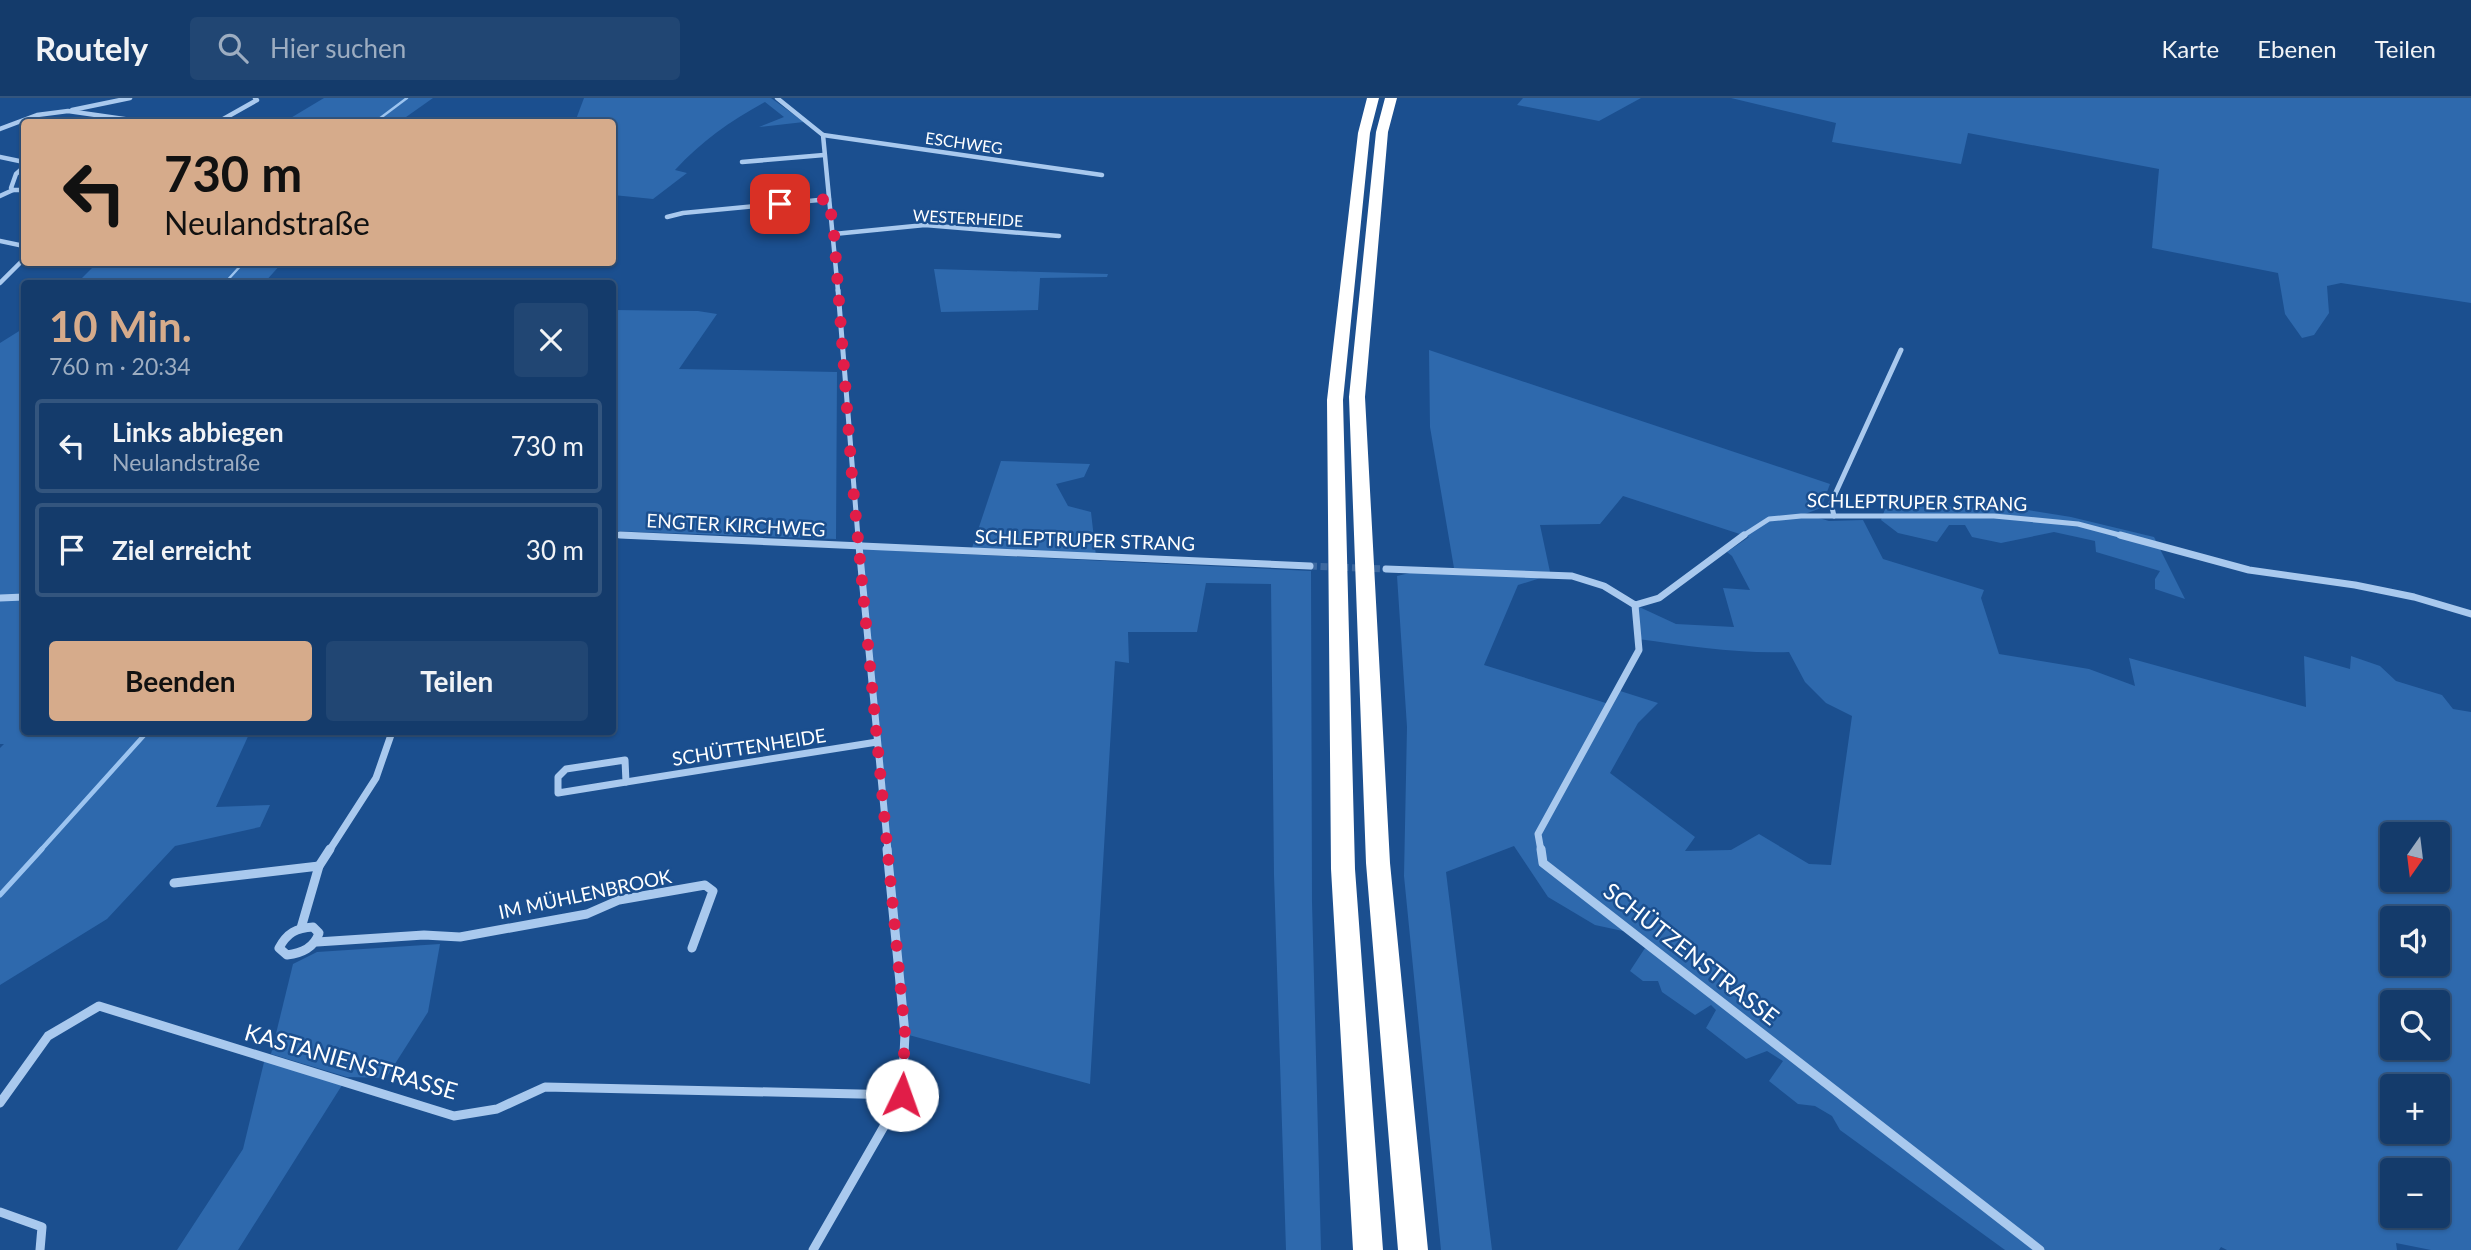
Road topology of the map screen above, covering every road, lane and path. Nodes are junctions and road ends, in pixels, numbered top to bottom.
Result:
1 (130, 98) edge
2 (777, 98) edge
3 (1373, 98) edge
4 (1391, 98) edge
5 (256, 99) edge
6 (68, 111) junction
7 (27, 119) edge
8 (124, 119) edge
9 (223, 119) edge
10 (21, 121) edge
11 (0, 130) edge
12 (823, 135) junction
13 (824, 155) junction
14 (0, 157) edge
15 (21, 161) edge
16 (743, 162) dead end
17 (21, 170) edge
18 (1102, 175) dead end
19 (13, 190) junction
20 (21, 190) edge
21 (0, 196) edge
22 (829, 199) junction
23 (667, 218) dead end
24 (834, 234) junction
25 (1059, 236) dead end
26 (0, 242) edge
27 (21, 246) edge
28 (21, 262) edge
29 (0, 283) edge
30 (1901, 350) dead end
31 (1834, 516) junction
32 (616, 535) edge
33 (858, 546) junction
34 (1310, 566) tunnel mouth
35 (1386, 569) tunnel mouth
36 (21, 597) edge
37 (0, 598) edge
38 (1635, 605) junction
39 (2471, 614) edge
40 (390, 735) edge
41 (877, 742) junction
42 (626, 782) junction
43 (319, 866) junction
44 (174, 883) dead end
45 (301, 928) junction
46 (317, 942) junction
47 (692, 948) dead end
48 (902, 1095) junction
49 (0, 1103) edge
50 (0, 1212) edge
51 (40, 1250) edge
52 (813, 1250) edge
53 (1368, 1250) edge
54 (1413, 1250) edge
55 (2040, 1250) edge

1 - 6 street
2 - 12 street
3 - 53 highway
4 - 54 highway
5 - 9 street
6 - 7 street
6 - 8 street
10 - 11 street
12 - 13 street
12 - 18 street, ESCHWEG
13 - 16 street
13 - 22 street
14 - 15 street
17 - 19 street
19 - 20 street
19 - 21 street
22 - 23 street
22 - 24 street
24 - 25 street, WESTERHEIDE
24 - 33 street
26 - 27 street
28 - 29 street
30 - 31 street
31 - 38 street, SCHLEPTRUPER STRANG
31 - 39 street, SCHLEPTRUPER STRANG
32 - 33 street, ENGTER KIRCHWEG
33 - 34 street, SCHLEPTRUPER STRANG
33 - 41 street
35 - 38 street
36 - 37 street
38 - 55 street, SCHÜTZENSTRASSE
40 - 43 street, IM MÜHLENBROOK
41 - 42 street, SCHÜTTENHEIDE
41 - 48 street
42 - 42 street, SCHÜTTENHEIDE
43 - 44 street
43 - 45 street, IM MÜHLENBROOK
45 - 46 street
45 - 46 street, IM MÜHLENBROOK
46 - 47 street, IM MÜHLENBROOK
48 - 49 street, KASTANIENSTRASSE
48 - 52 street
50 - 51 street

